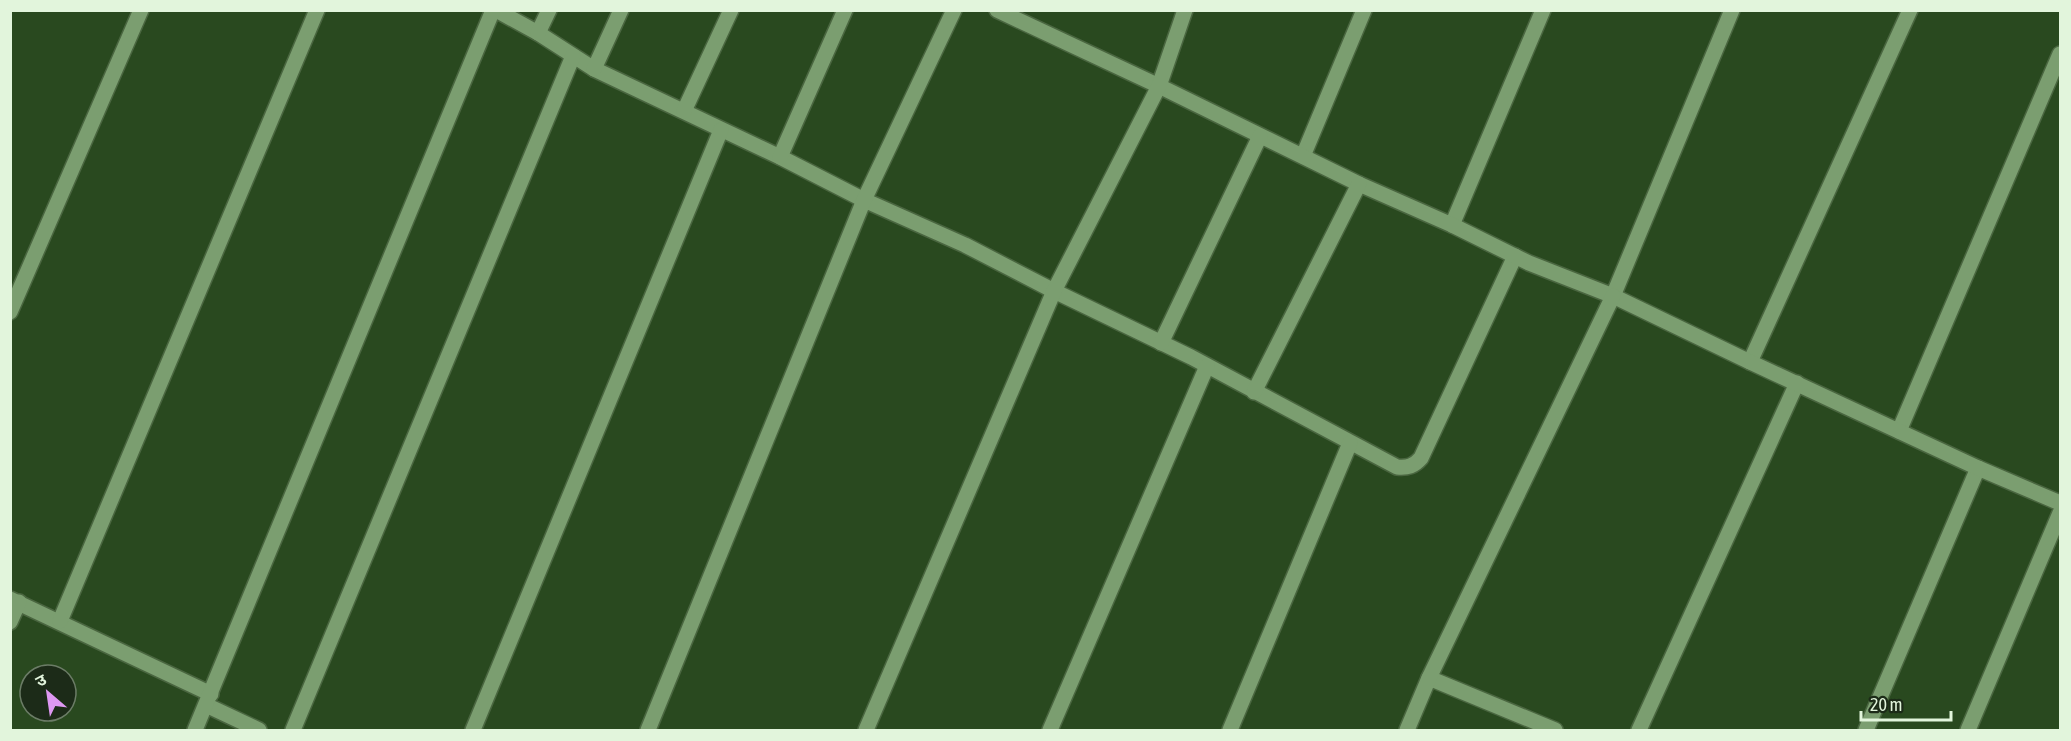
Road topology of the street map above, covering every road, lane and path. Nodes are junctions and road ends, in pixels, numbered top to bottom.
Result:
1 (141, 10) edge
2 (317, 10) edge
3 (495, 10) edge
4 (549, 10) edge
5 (621, 10) edge
6 (731, 10) edge
7 (845, 10) edge
8 (954, 10) edge
9 (997, 10) edge
10 (1185, 10) edge
11 (1364, 10) edge
12 (1543, 10) edge
13 (1732, 10) edge
14 (1910, 10) edge
15 (538, 33) junction
16 (2061, 54) edge
17 (573, 56) junction
18 (594, 69) junction
19 (1159, 86) junction
20 (684, 111) junction
21 (721, 130) junction
22 (1260, 136) junction
23 (1303, 156) junction
24 (780, 157) junction
25 (1359, 184) junction
26 (864, 200) junction
27 (1452, 225) junction
28 (1515, 256) junction
29 (1054, 291) junction
30 (1613, 296) junction
31 (10, 312) edge
32 (1161, 343) junction
33 (1750, 362) junction
34 (1207, 366) junction
35 (1797, 383) junction
36 (1254, 392) junction
37 (1899, 431) junction
38 (1350, 442) junction
39 (1978, 468) junction
40 (2061, 503) edge
41 (2061, 513) edge
42 (15, 601) edge
43 (60, 621) junction
44 (10, 622) edge
45 (1429, 678) junction
46 (209, 699) junction
47 (195, 730) edge
48 (259, 730) edge
49 (294, 730) edge
50 (473, 730) edge
51 (648, 730) edge
52 (866, 730) edge
53 (1050, 730) edge
54 (1230, 730) edge
55 (1407, 730) edge
56 (1555, 730) edge
57 (1639, 730) edge
58 (1866, 730) edge
59 (1968, 730) edge

1 - 31 street
2 - 43 street
3 - 15 street
3 - 46 street
4 - 15 street
5 - 18 street
6 - 20 street
7 - 24 street
8 - 26 street
9 - 19 street
10 - 19 street
11 - 23 street
12 - 27 street
13 - 30 street
14 - 33 street
15 - 17 street
16 - 37 street
17 - 18 street
17 - 49 street
18 - 20 street
19 - 22 street
19 - 29 street
20 - 21 street
21 - 24 street
21 - 50 street
22 - 23 street
22 - 32 street
23 - 25 street
24 - 26 street
25 - 27 street
25 - 36 street
26 - 29 street
26 - 51 street
27 - 28 street
28 - 30 street
28 - 38 street
29 - 32 street
29 - 52 street
30 - 33 street
30 - 45 street
32 - 34 street
33 - 35 street
34 - 36 street
34 - 53 street
35 - 37 street
35 - 57 street
36 - 38 street
37 - 39 street
38 - 54 street
39 - 40 street
39 - 58 street
41 - 59 street
42 - 43 street
42 - 44 street
43 - 46 street
45 - 55 street
45 - 56 street
46 - 47 street
46 - 48 street

